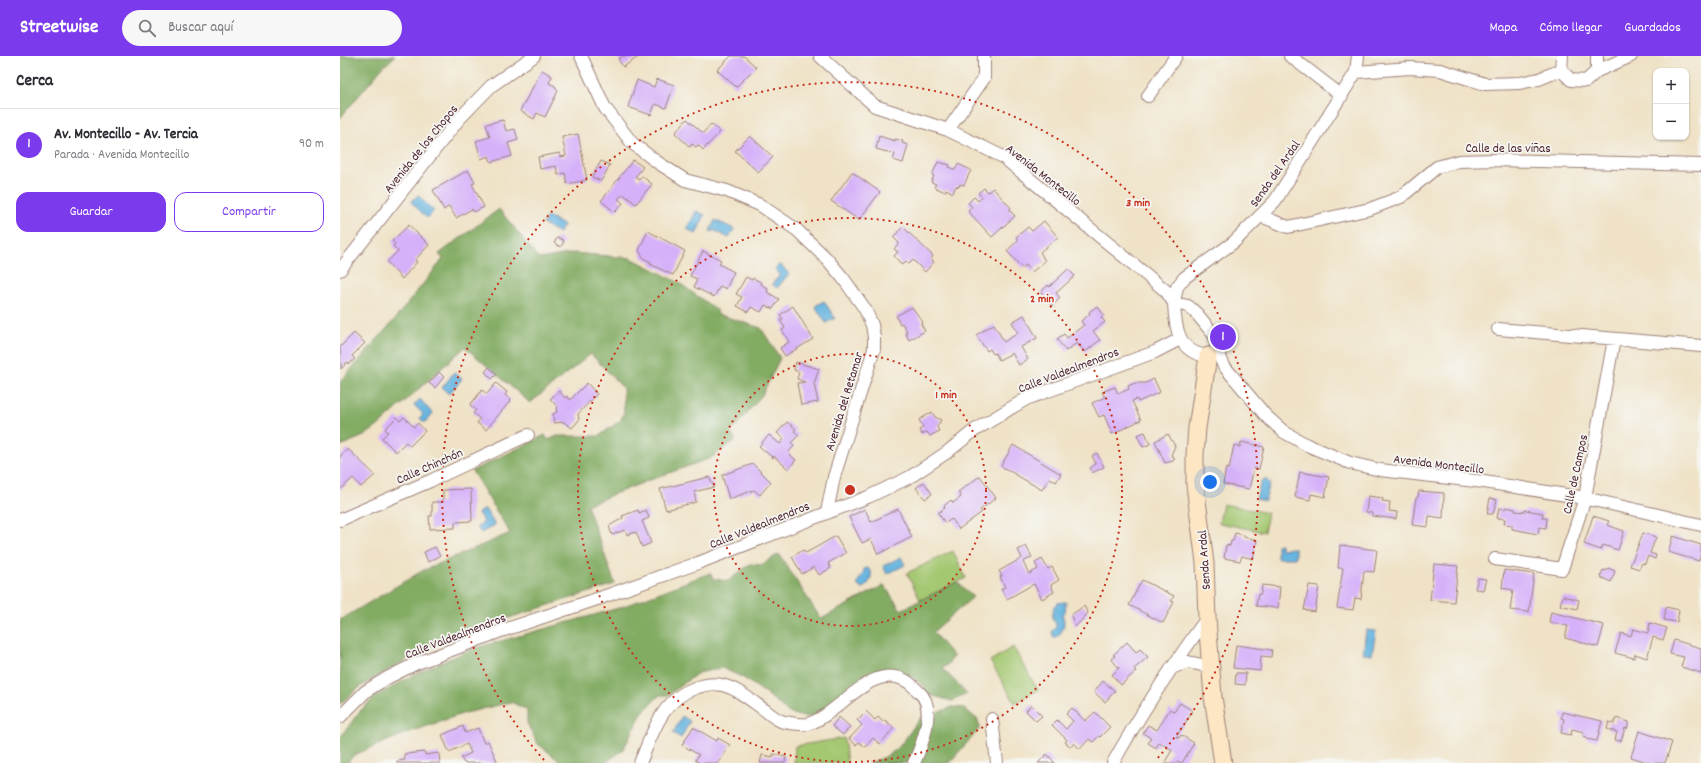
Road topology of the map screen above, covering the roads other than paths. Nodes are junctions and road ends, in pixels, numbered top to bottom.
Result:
1 (534, 56) edge
2 (581, 56) edge
3 (820, 56) edge
4 (984, 56) edge
5 (1176, 56) edge
6 (1290, 56) edge
7 (1358, 56) edge
8 (1562, 56) edge
9 (1597, 56) edge
10 (1631, 56) edge
11 (1561, 70) junction
12 (1597, 71) junction
13 (1356, 72) junction
14 (1148, 96) dead end
15 (1342, 96) junction
16 (948, 130) junction
17 (1701, 165) edge
18 (1261, 216) junction
19 (340, 270) edge
20 (1174, 303) junction
21 (1498, 329) dead end
22 (1180, 339) junction
23 (1614, 339) junction
24 (1701, 346) edge
25 (1212, 353) junction
26 (528, 435) dead end
27 (1585, 498) junction
28 (827, 512) junction
29 (340, 520) edge
30 (1701, 525) edge
31 (1495, 559) dead end
32 (1207, 618) junction
33 (1211, 667) junction
34 (1171, 668) junction
35 (340, 716) edge
36 (992, 719) dead end
37 (640, 763) edge
38 (914, 763) edge
39 (997, 763) edge
40 (1113, 763) edge
41 (1223, 763) edge

1 - 19 street, Avenida de los Chopos
2 - 28 street, Avenida del Retamar
3 - 16 street, Avenida Montecillo
4 - 16 street
5 - 14 street
6 - 15 street
7 - 13 street, Senda del Ardal
8 - 11 street
9 - 12 street
10 - 12 street
11 - 12 street
11 - 13 street
13 - 15 street, Senda del Ardal
15 - 18 street, Senda del Ardal
16 - 20 street, Avenida Montecillo
17 - 18 street, Calle de las viñas
18 - 20 street, Senda del Ardal
20 - 22 street
20 - 25 street, Avenida Montecillo
21 - 23 street
22 - 25 street
22 - 28 street, Calle Valdealmendros
23 - 24 street
23 - 27 street, Calle de Campos
25 - 27 street, Avenida Montecillo
25 - 32 main road, Senda Ardal
26 - 29 street, Calle Chinchón
27 - 30 street, Avenida Montecillo
27 - 31 street, Calle de Campos
28 - 35 street, Calle Valdealmendros
32 - 33 main road, Senda Ardal
32 - 34 street
33 - 34 street
33 - 41 main road, Senda Ardal
34 - 40 street
36 - 39 street
37 - 38 street

